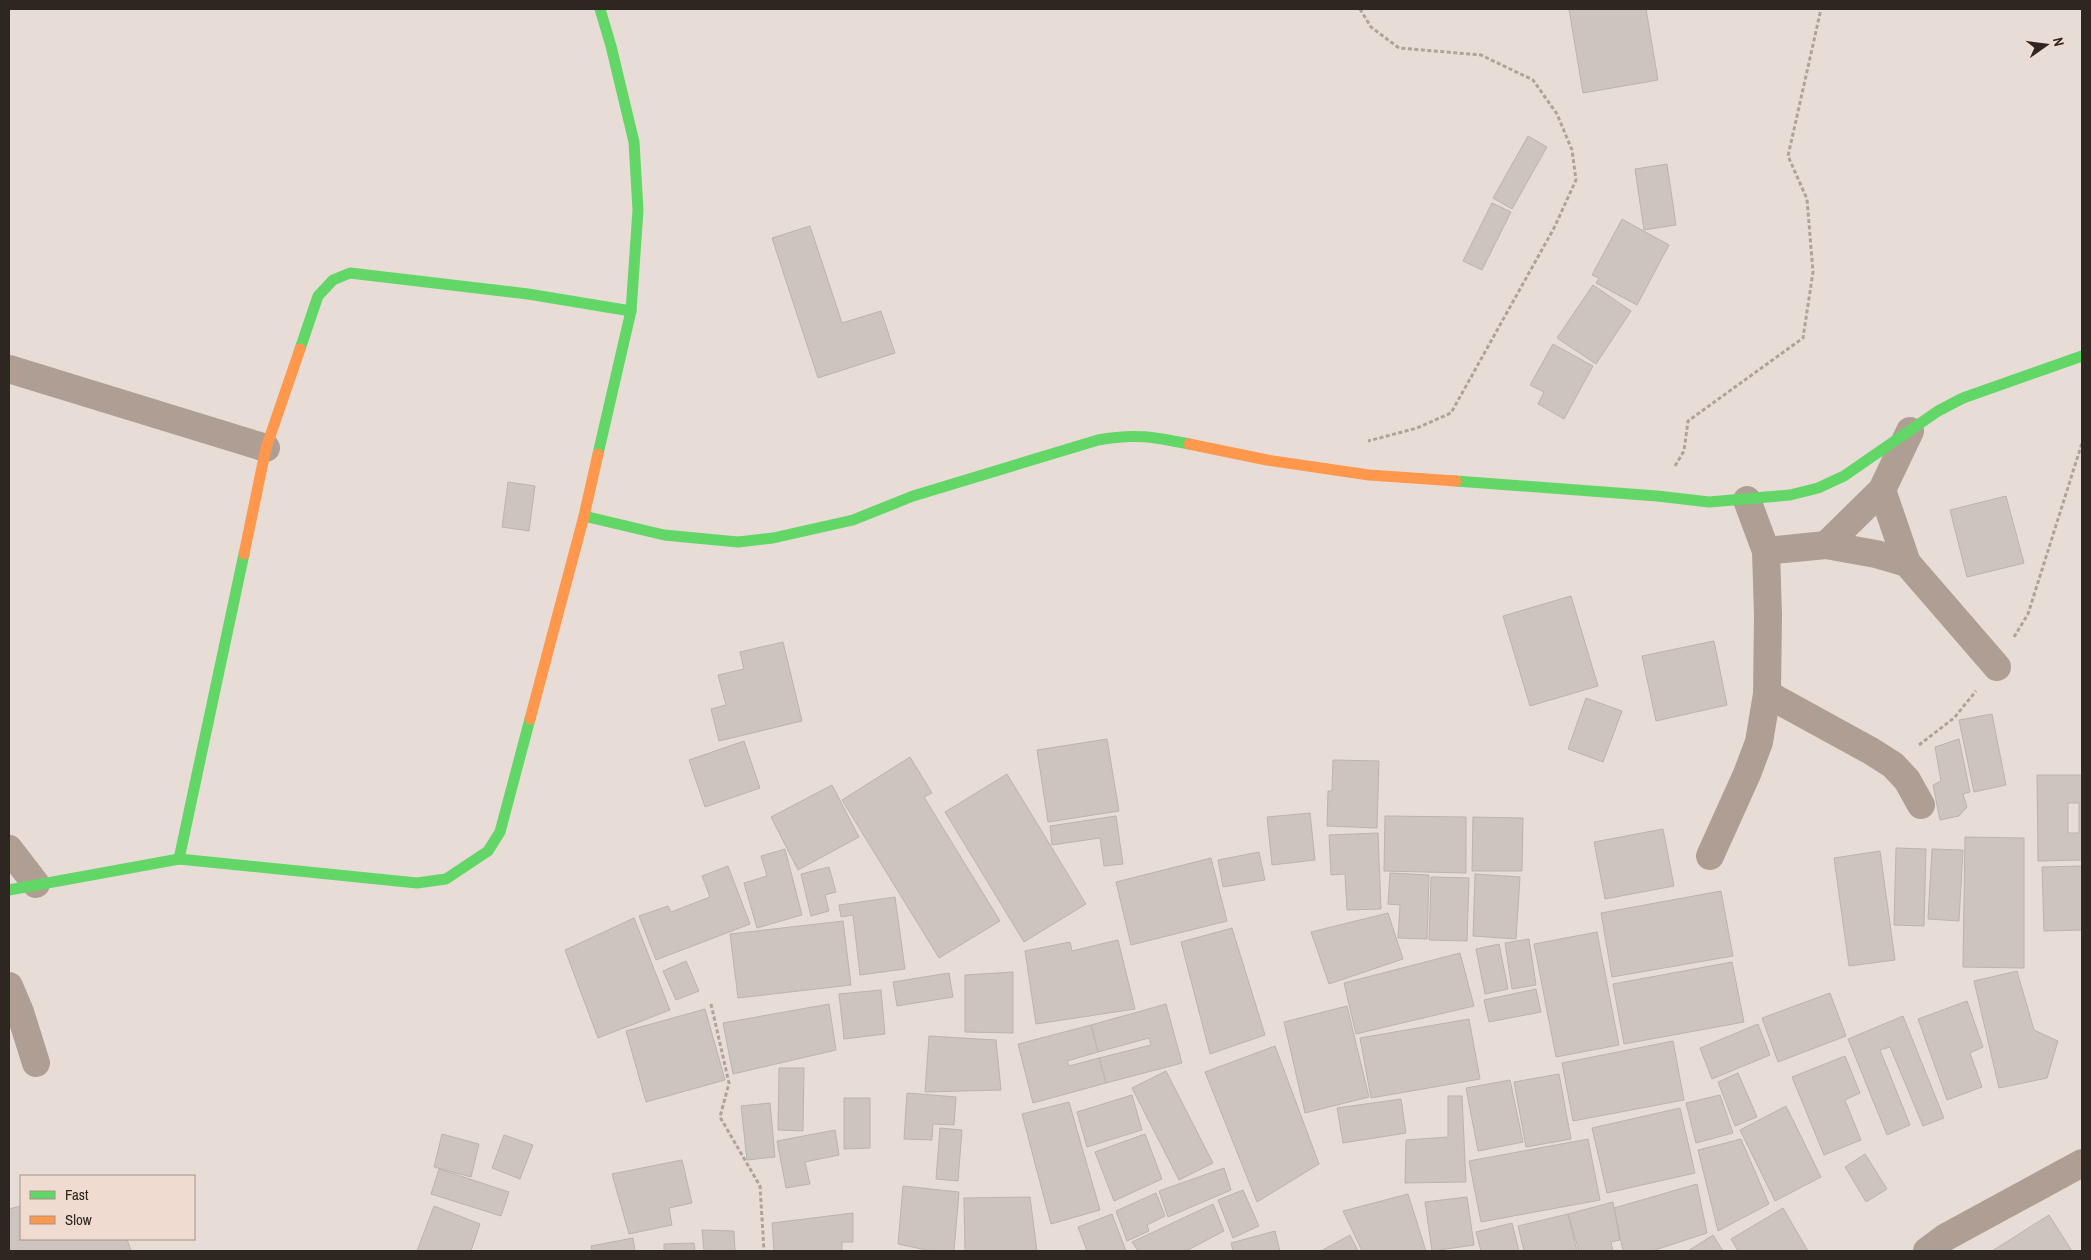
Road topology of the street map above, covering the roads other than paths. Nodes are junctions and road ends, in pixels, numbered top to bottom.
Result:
1 (600, 9) edge
2 (631, 312) junction
3 (2082, 356) edge
4 (9, 369) edge
5 (1910, 430) junction
6 (266, 448) junction
7 (1882, 490) junction
8 (1747, 500) junction
9 (584, 516) junction
10 (1826, 545) junction
11 (1766, 551) junction
12 (1907, 564) junction
13 (1997, 666) road end
14 (1767, 694) junction
15 (1920, 805) dead end
16 (9, 849) edge
17 (1710, 856) dead end
18 (180, 859) junction
19 (36, 884) junction
20 (9, 890) edge
21 (9, 986) edge
22 (36, 1063) dead end
23 (2082, 1163) edge
24 (1927, 1251) edge

1 - 2 street
2 - 6 street
2 - 9 street
3 - 5 street
4 - 6 street
5 - 7 street
5 - 8 street
6 - 18 street
7 - 10 street
7 - 12 street
8 - 9 street
8 - 11 street
9 - 18 street
10 - 11 street
10 - 12 street
11 - 14 street
12 - 13 street
14 - 15 street
14 - 17 street
16 - 19 street
18 - 19 street
19 - 20 street
21 - 22 street
23 - 24 street

